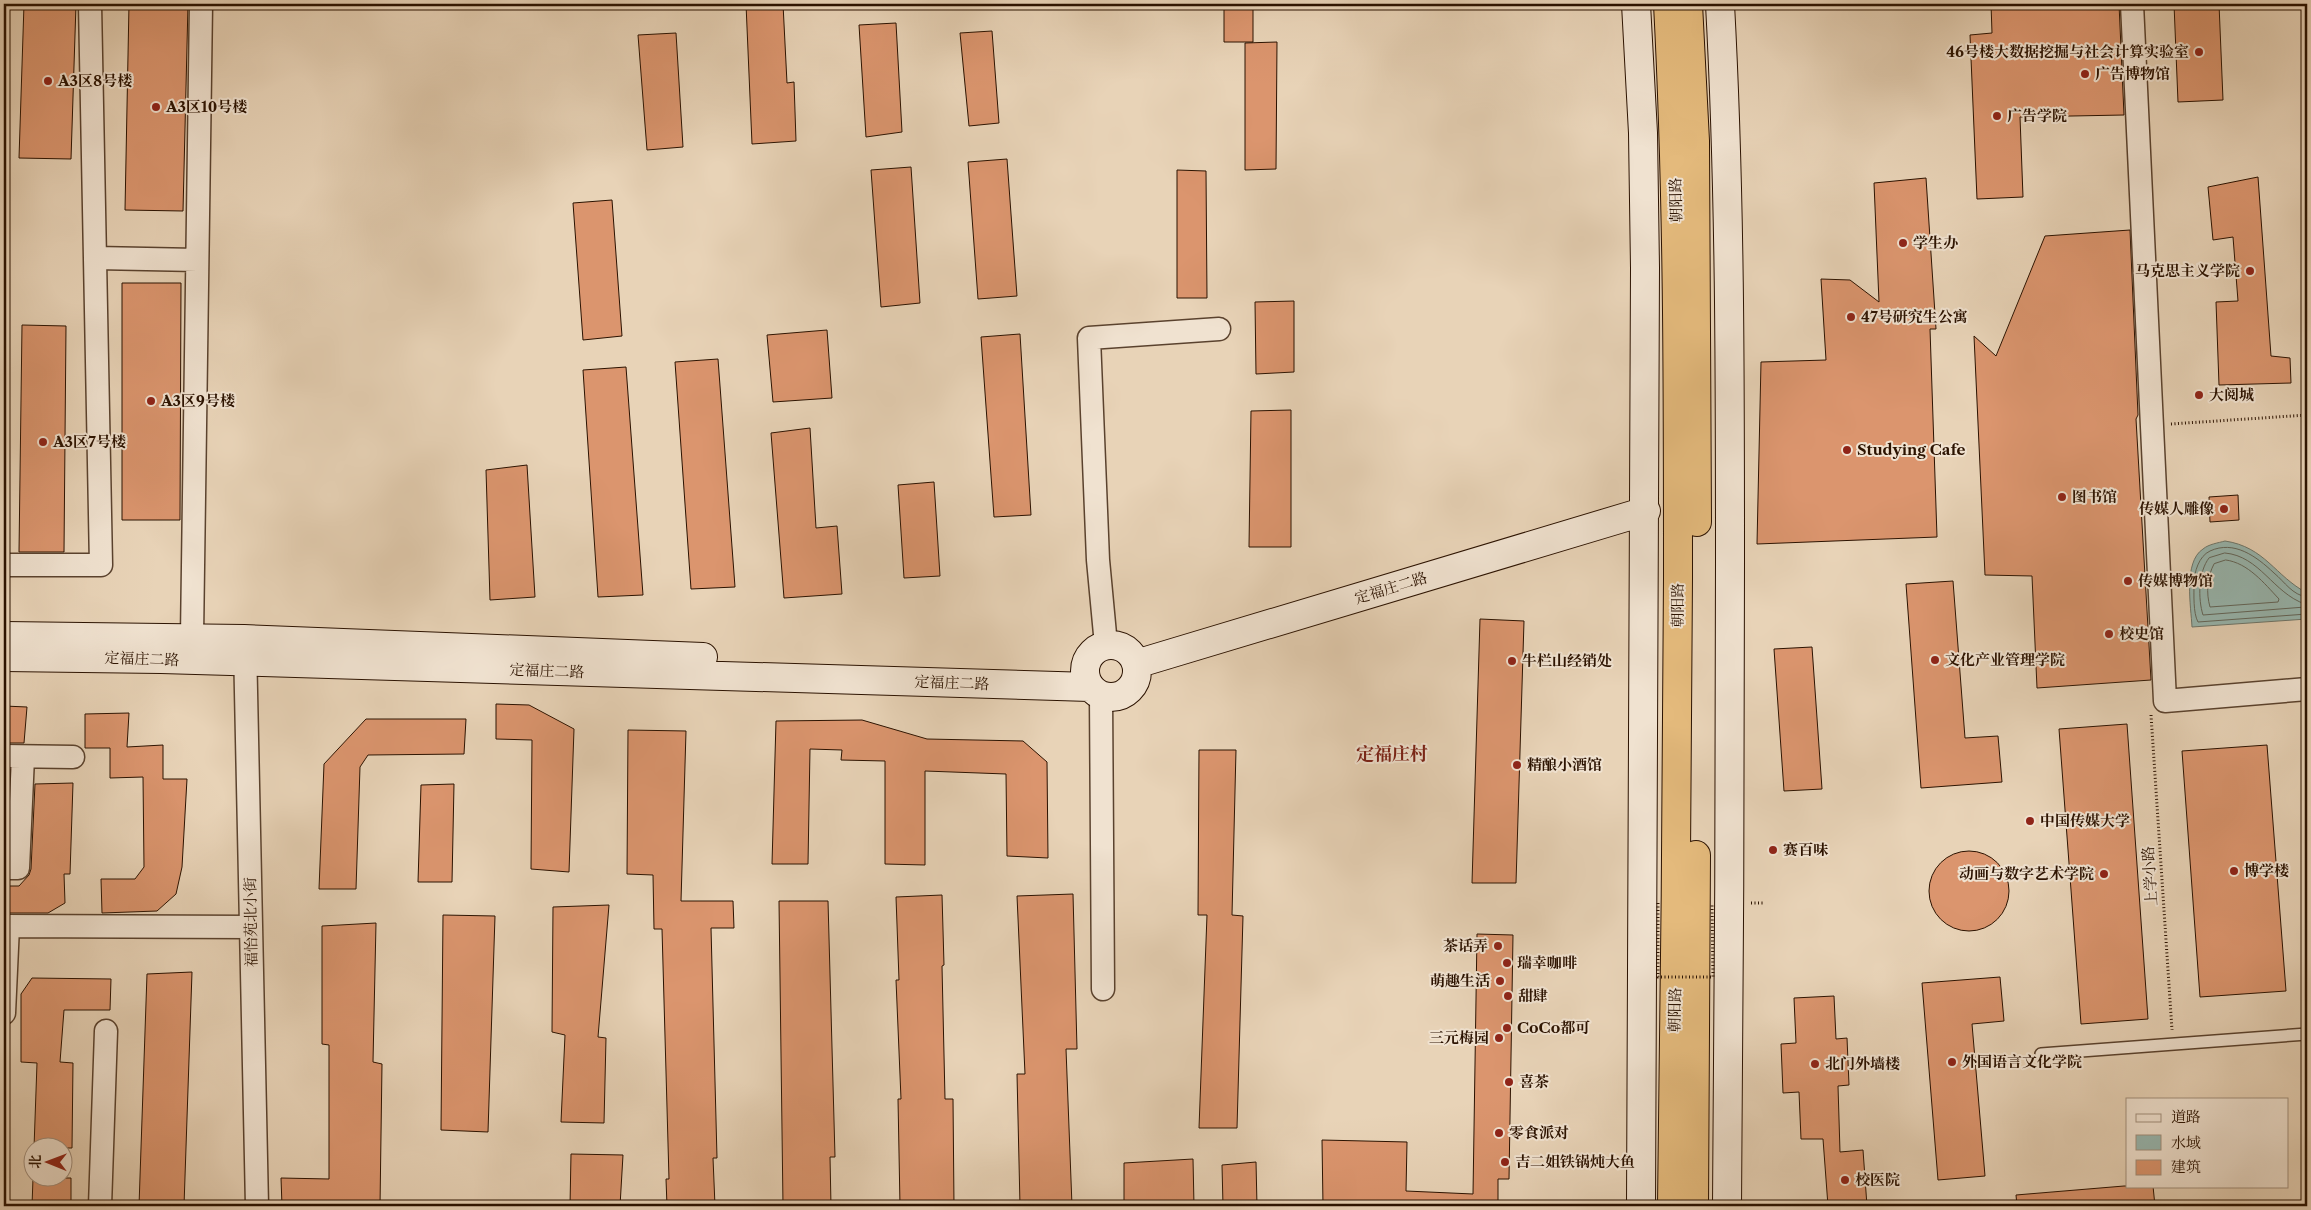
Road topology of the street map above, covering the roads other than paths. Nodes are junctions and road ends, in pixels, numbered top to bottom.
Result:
1 (90, 4) edge
2 (202, 4) edge
3 (1636, 4) edge
4 (1668, 4) edge
5 (1688, 4) edge
6 (1720, 4) edge
7 (2132, 4) edge
8 (96, 258) junction
9 (196, 260) junction
10 (1219, 328) dead end
11 (1646, 511) junction
12 (4, 565) edge
13 (4, 636) edge
14 (192, 637) junction
15 (1106, 645) junction
16 (245, 650) junction
17 (4, 657) edge
18 (1136, 664) junction
19 (1092, 685) junction
20 (2307, 690) edge
21 (14, 756) edge
22 (73, 757) dead end
23 (4, 868) edge
24 (6, 926) edge
25 (251, 927) junction
26 (1103, 989) dead end
27 (4, 1013) edge
28 (106, 1031) dead end
29 (2307, 1034) edge
30 (2040, 1054) dead end
31 (100, 1206) edge
32 (257, 1206) edge
33 (1641, 1206) edge
34 (1672, 1206) edge
35 (1694, 1206) edge
36 (1727, 1206) edge

1 - 8 street
2 - 9 street
3 - 11 street
4 - 34 highway, 朝阳路
5 - 35 highway, 朝阳路
6 - 36 street
7 - 20 street
8 - 9 street
8 - 12 street
9 - 14 street
10 - 15 street
11 - 18 street, 定福庄二路
11 - 33 street
13 - 14 street, 定福庄二路
14 - 16 street, 定福庄二路
15 - 18 street
15 - 19 street
16 - 17 street, 定福庄二路
16 - 19 street, 定福庄二路
16 - 25 street, 福怡苑北小街
18 - 19 street, 定福庄二路
19 - 26 street
21 - 22 street
21 - 23 street
24 - 25 street
24 - 27 street
25 - 32 street, 福怡苑北小街
28 - 31 street
29 - 30 lane

